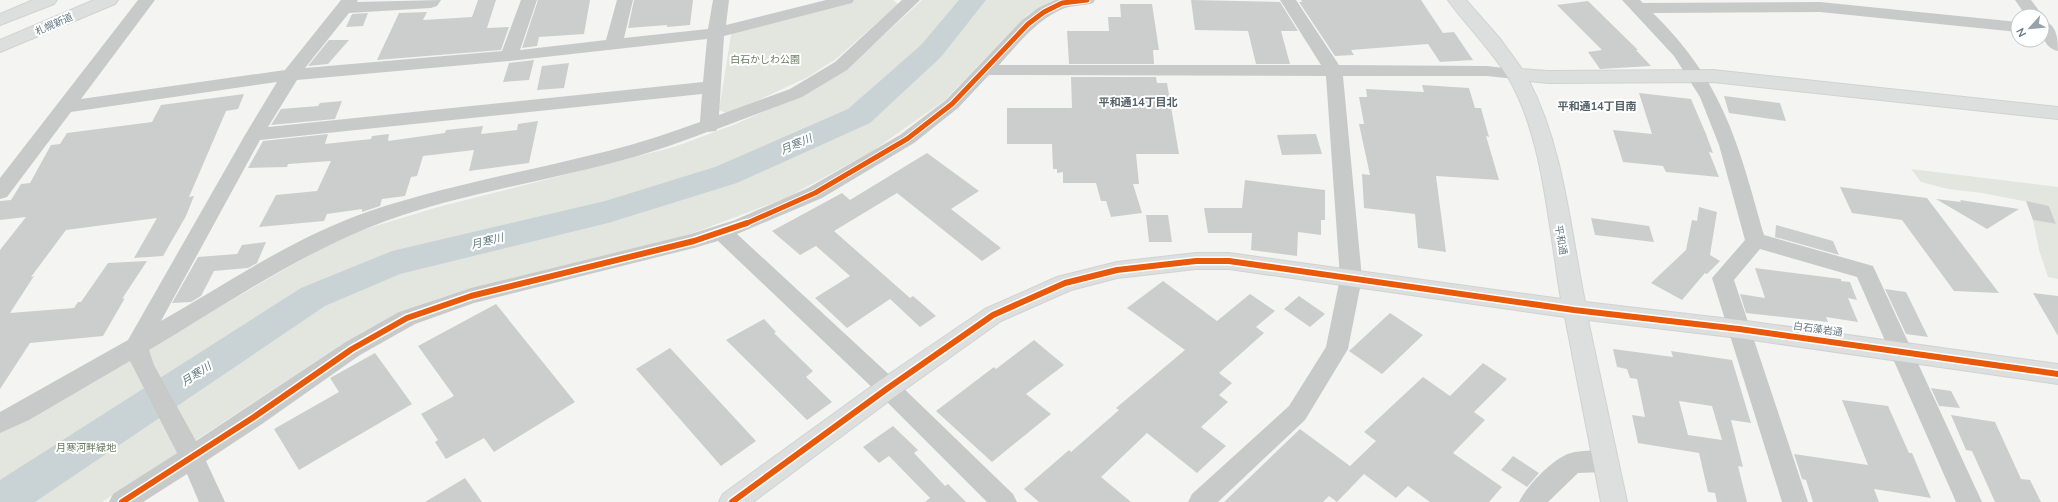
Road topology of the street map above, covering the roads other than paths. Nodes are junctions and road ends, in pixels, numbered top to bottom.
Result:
1 (18, 0) edge
2 (48, 0) edge
3 (79, 0) edge
4 (108, 0) edge
5 (147, 0) edge
6 (432, 0) edge
7 (529, 0) edge
8 (625, 0) edge
9 (721, 0) edge
10 (846, 0) edge
11 (912, 0) edge
12 (1087, 0) edge
13 (1288, 0) edge
14 (1457, 0) edge
15 (1788, 3) edge
16 (348, 4) edge
17 (824, 4) edge
18 (1635, 4) edge
19 (0, 8) edge
20 (0, 20) edge
21 (2010, 26) edge
22 (716, 33) junction
23 (0, 34) edge
24 (2050, 36) edge
25 (614, 44) junction
26 (2058, 46) edge
27 (0, 48) edge
28 (509, 56) junction
29 (984, 70) junction
30 (1334, 71) junction
31 (1516, 74) junction
32 (292, 75) junction
33 (1695, 75) junction
34 (713, 87) junction
35 (67, 107) junction
36 (2058, 113) edge
37 (709, 127) junction
38 (254, 135) junction
39 (0, 192) edge
40 (721, 232) junction
41 (1755, 240) junction
42 (1351, 278) junction
43 (1574, 310) junction
44 (1739, 329) junction
45 (1900, 351) junction
46 (140, 356) junction
47 (2058, 374) edge
48 (888, 388) junction
49 (0, 423) edge
50 (191, 456) junction
51 (1605, 460) junction
52 (122, 502) edge
53 (212, 502) edge
54 (732, 502) edge
55 (1004, 502) edge
56 (1201, 502) edge
57 (1532, 502) edge
58 (1614, 502) edge
59 (1795, 502) edge
60 (1969, 502) edge

1 - 19 main road
2 - 20 main road
3 - 23 main road
4 - 27 main road, 札幌新道
5 - 35 street
6 - 16 street
7 - 28 street
8 - 25 street
9 - 22 street
10 - 17 street
11 - 37 street
12 - 29 street
13 - 30 street
14 - 31 main road, 平和通
15 - 18 street
15 - 21 street
16 - 32 street
17 - 22 street
18 - 33 street
22 - 25 street
22 - 34 street
24 - 26 street
25 - 28 street
28 - 32 street
29 - 30 street
29 - 40 street
30 - 31 street
30 - 42 street
31 - 33 main road
31 - 43 main road, 平和通
32 - 35 street
32 - 38 street
33 - 36 main road
33 - 41 street
34 - 37 street
34 - 38 street
35 - 39 street
37 - 46 street
38 - 46 street
40 - 48 street
40 - 50 street
41 - 44 street
41 - 45 street
42 - 43 main road, 白石藻岩通
42 - 48 main road, 白石藻岩通
42 - 56 street
43 - 44 main road, 白石藻岩通
43 - 51 main road, 平和通
44 - 45 main road, 白石藻岩通
44 - 59 street
45 - 47 main road, 白石藻岩通
45 - 60 street
46 - 49 street
46 - 50 street
48 - 54 main road, 白石藻岩通
48 - 55 street
50 - 52 street
50 - 53 street
51 - 57 street
51 - 58 main road, 平和通

